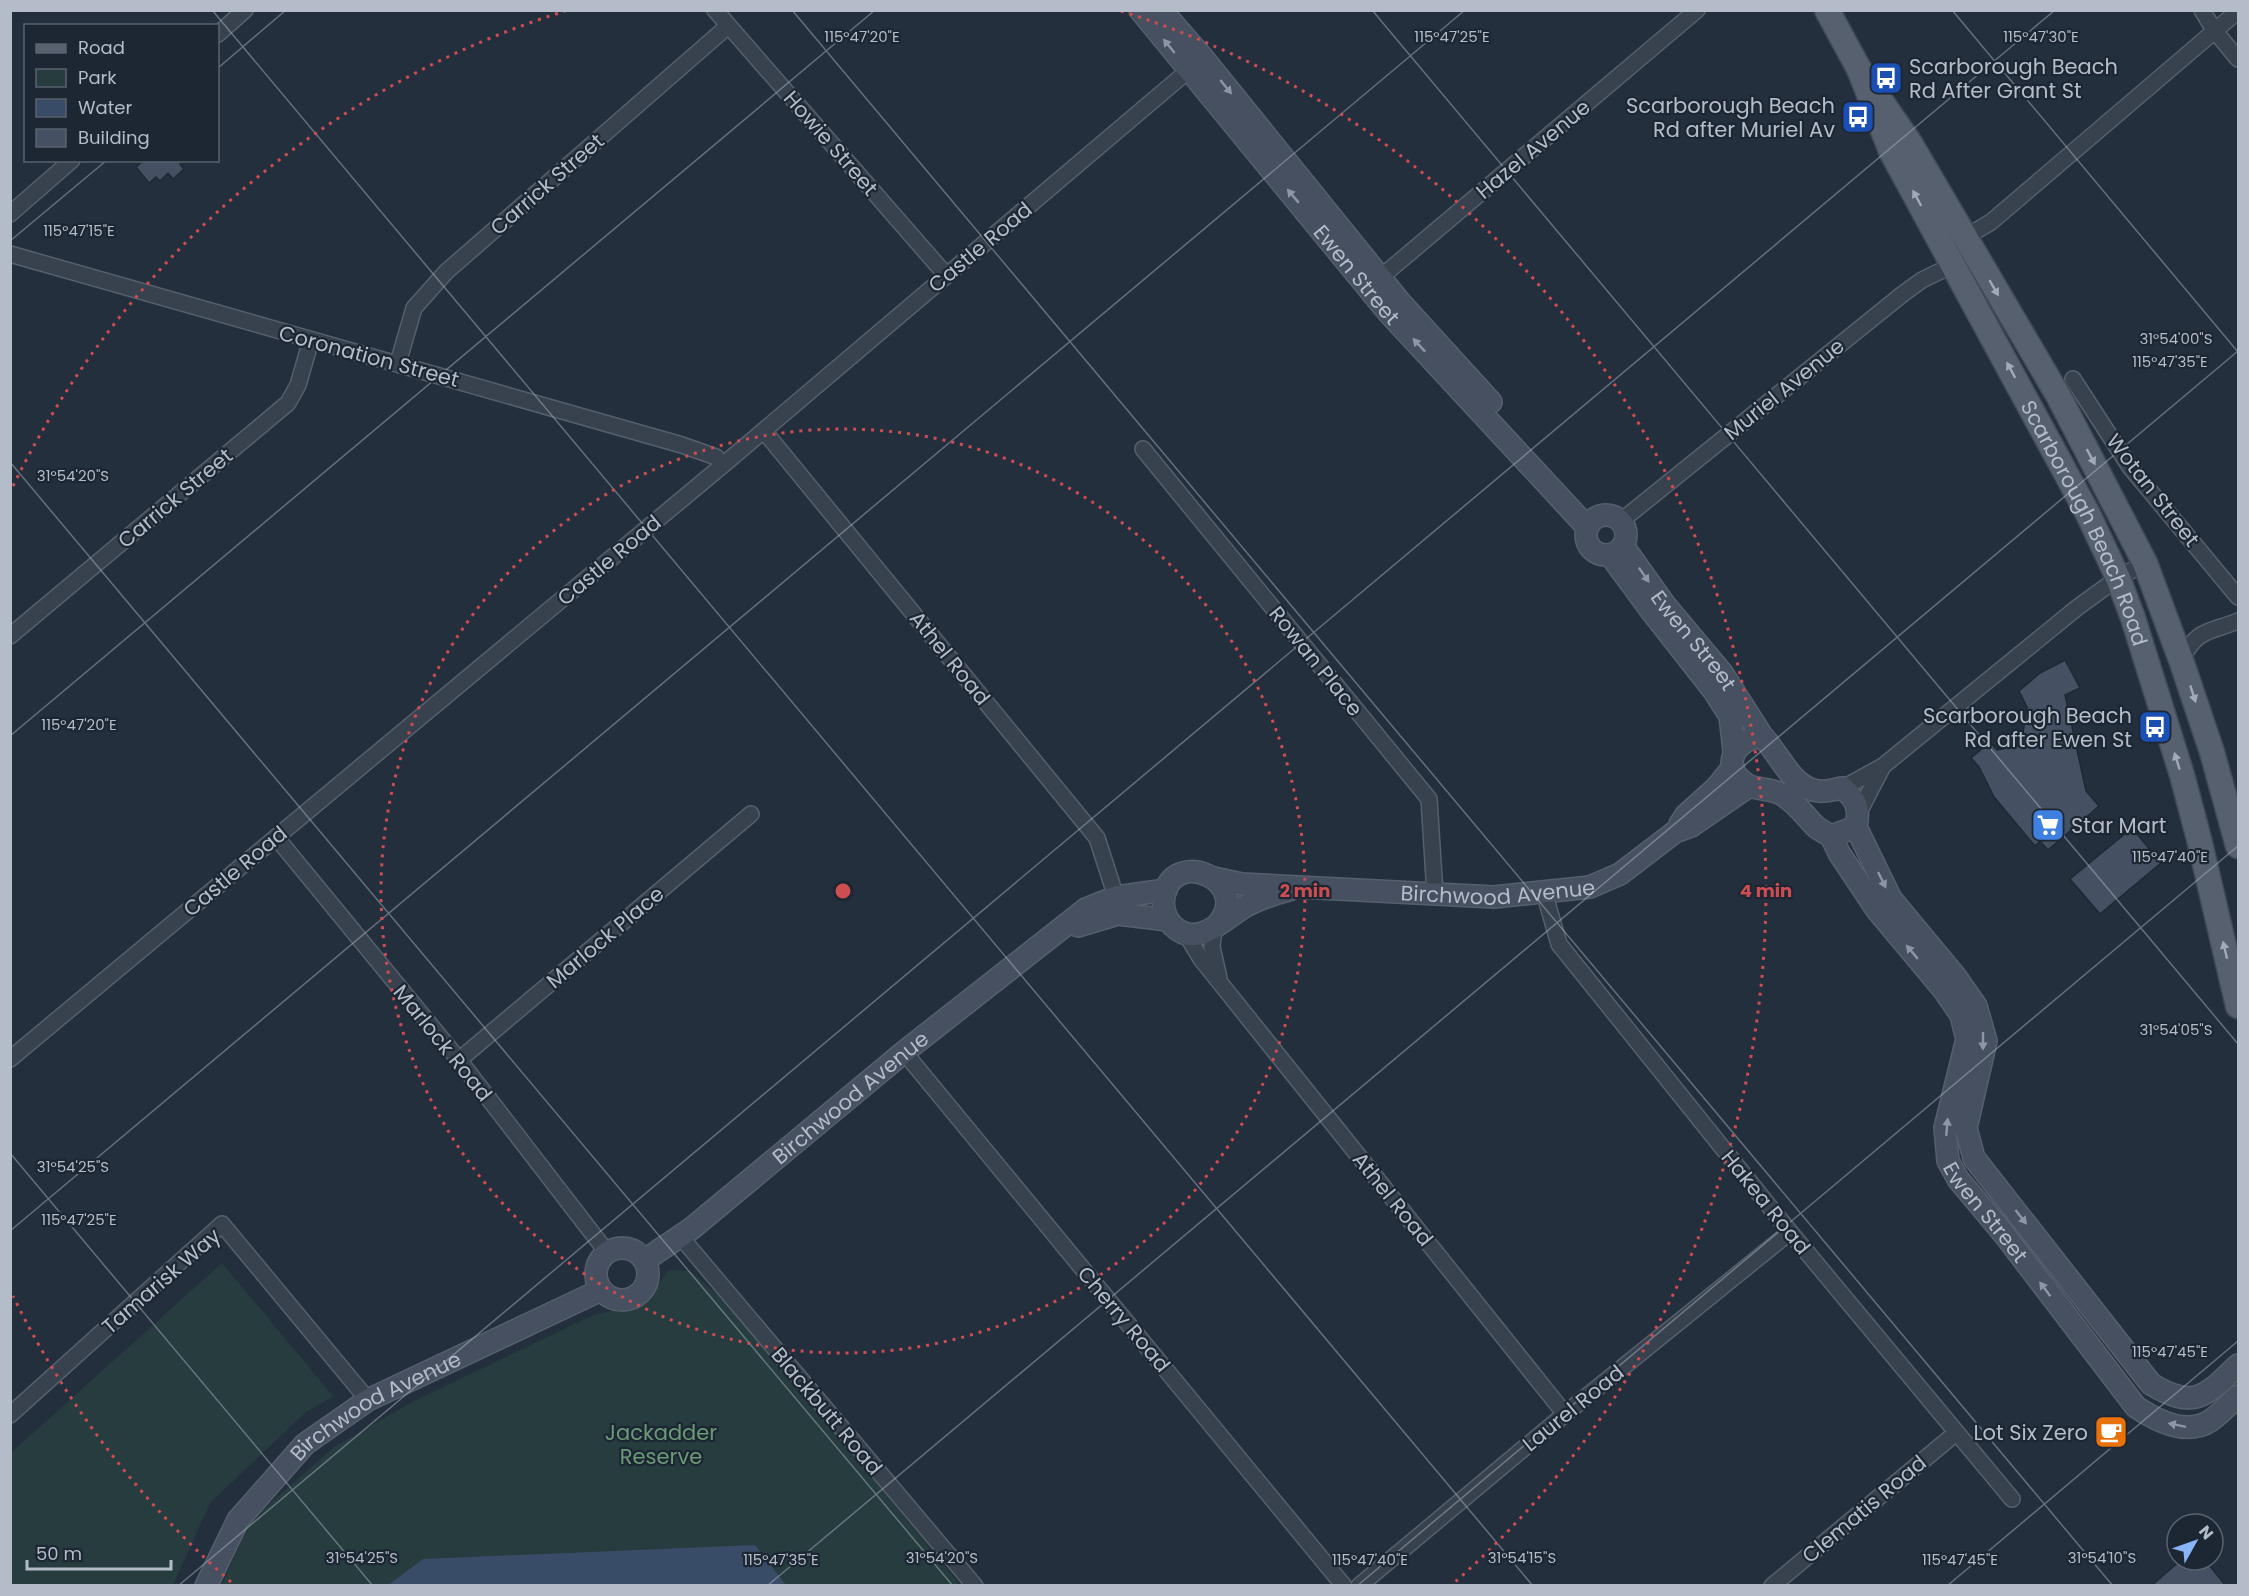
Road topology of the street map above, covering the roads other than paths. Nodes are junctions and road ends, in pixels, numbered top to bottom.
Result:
1 (245, 10) edge
2 (715, 10) edge
3 (1697, 10) edge
4 (1827, 10) edge
5 (2202, 10) edge
6 (2238, 10) edge
7 (1152, 13) edge
8 (728, 26) junction
9 (2214, 30) junction
10 (219, 33) edge
11 (2238, 59) edge
12 (1196, 64) junction
13 (70, 162) edge
14 (10, 214) edge
15 (1954, 250) junction
16 (10, 254) edge
17 (946, 275) junction
18 (1374, 282) junction
19 (311, 340) junction
20 (398, 363) junction
21 (2073, 379) dead end
22 (764, 430) junction
23 (1143, 449) dead end
24 (723, 465) junction
25 (1620, 521) junction
26 (1591, 522) junction
27 (1617, 550) junction
28 (2145, 563) junction
29 (2118, 578) junction
30 (2238, 597) edge
31 (2238, 621) edge
32 (10, 636) edge
33 (2181, 660) junction
34 (1762, 736) junction
35 (1733, 759) junction
36 (1883, 766) junction
37 (1749, 786) junction
38 (1843, 788) junction
39 (751, 814) dead end
40 (1858, 820) junction
41 (1676, 832) junction
42 (1831, 836) junction
43 (276, 837) junction
44 (2238, 846) edge
45 (1214, 878) junction
46 (1303, 887) junction
47 (1166, 890) junction
48 (1544, 892) junction
49 (1435, 894) junction
50 (1116, 897) junction
51 (1168, 920) junction
52 (1216, 926) junction
53 (1055, 934) junction
54 (1186, 934) junction
55 (1221, 984) junction
56 (2238, 1006) edge
57 (904, 1052) junction
58 (10, 1059) edge
59 (459, 1060) junction
60 (1790, 1232) junction
61 (680, 1236) junction
62 (606, 1251) junction
63 (645, 1260) junction
64 (601, 1290) junction
65 (2124, 1350) junction
66 (2238, 1365) edge
67 (2104, 1367) junction
68 (2238, 1396) edge
69 (368, 1400) junction
70 (1565, 1414) junction
71 (10, 1415) edge
72 (1956, 1433) junction
73 (2012, 1499) dead end
74 (206, 1586) edge
75 (975, 1586) edge
76 (1344, 1586) edge
77 (1359, 1586) edge
78 (1772, 1586) edge

1 - 10 street
2 - 8 street, Howie Street
3 - 18 street, Hazel Avenue
4 - 15 main road, Scarborough Beach Road
5 - 9 street
6 - 9 street, Muriel Avenue
7 - 12 main road, Ewen Street
8 - 17 street, Howie Street
8 - 20 street, Carrick Street
9 - 11 street
9 - 15 street, Muriel Avenue
12 - 17 street, Castle Road
12 - 18 main road, Ewen Street
13 - 14 street
15 - 25 street, Muriel Avenue
15 -> 28 main road, Scarborough Beach Road
29 -> 15 main road, Scarborough Beach Road
16 - 19 street, Coronation Street
17 - 22 street, Castle Road
18 - 26 main road, Ewen Street
19 - 20 street, Coronation Street
19 - 32 street, Carrick Street
20 - 24 street, Coronation Street
21 - 30 street, Wotan Street
22 - 24 street, Castle Road
22 - 50 street, Athel Road
23 - 49 street, Rowan Place
24 - 43 street, Castle Road
25 - 26 main road
25 - 27 main road
26 - 27 main road
27 -> 34 main road, Ewen Street
27 - 35 main road, Ewen Street
28 - 29 street
28 - 33 main road, Scarborough Beach Road
29 - 36 street
56 -> 29 main road, Scarborough Beach Road
31 - 33 street
33 -> 44 main road, Scarborough Beach Road
34 - 35 main road
34 - 38 main road, Ewen Street
35 - 37 main road
35 - 41 main road, Birchwood Avenue
36 - 38 street
36 - 40 street
37 - 41 main road, Birchwood Avenue
37 - 42 main road, Ewen Street
38 - 40 main road, Ewen Street
39 - 59 street, Marlock Place
40 - 42 main road
40 -> 65 main road, Ewen Street
41 - 48 main road, Birchwood Avenue
67 -> 42 main road, Ewen Street
43 - 58 street, Castle Road
43 - 59 street, Marlock Road
45 - 46 main road, Birchwood Avenue
45 - 47 main road, Birchwood Avenue
45 - 52 main road
46 - 49 main road, Birchwood Avenue
46 - 52 main road, Birchwood Avenue
47 - 50 main road, Birchwood Avenue
47 - 51 main road
48 - 49 main road, Birchwood Avenue
48 - 60 street, Hakea Road
50 - 53 main road, Birchwood Avenue
51 - 53 main road, Birchwood Avenue
51 - 54 main road
52 - 54 main road, Birchwood Avenue
52 - 55 street, Athel Road
53 - 57 main road, Birchwood Avenue
54 - 55 street, Athel Road
55 - 70 street, Athel Road
57 - 61 main road, Birchwood Avenue
57 - 76 street, Cherry Road
59 - 62 street, Marlock Road
60 - 70 street, Laurel Road
60 - 72 street, Hakea Road
61 - 63 main road, Birchwood Avenue
61 - 75 street, Blackbutt Road
62 - 63 main road
62 - 64 main road
63 - 64 main road
64 - 69 main road, Birchwood Avenue
65 - 66 main road, Ewen Street
65 - 67 main road
68 -> 67 main road, Ewen Street
69 - 71 street, Tamarisk Way
69 - 74 main road, Birchwood Avenue
70 - 77 street, Laurel Road
72 - 73 street, Hakea Road
72 - 78 street, Clematis Road

